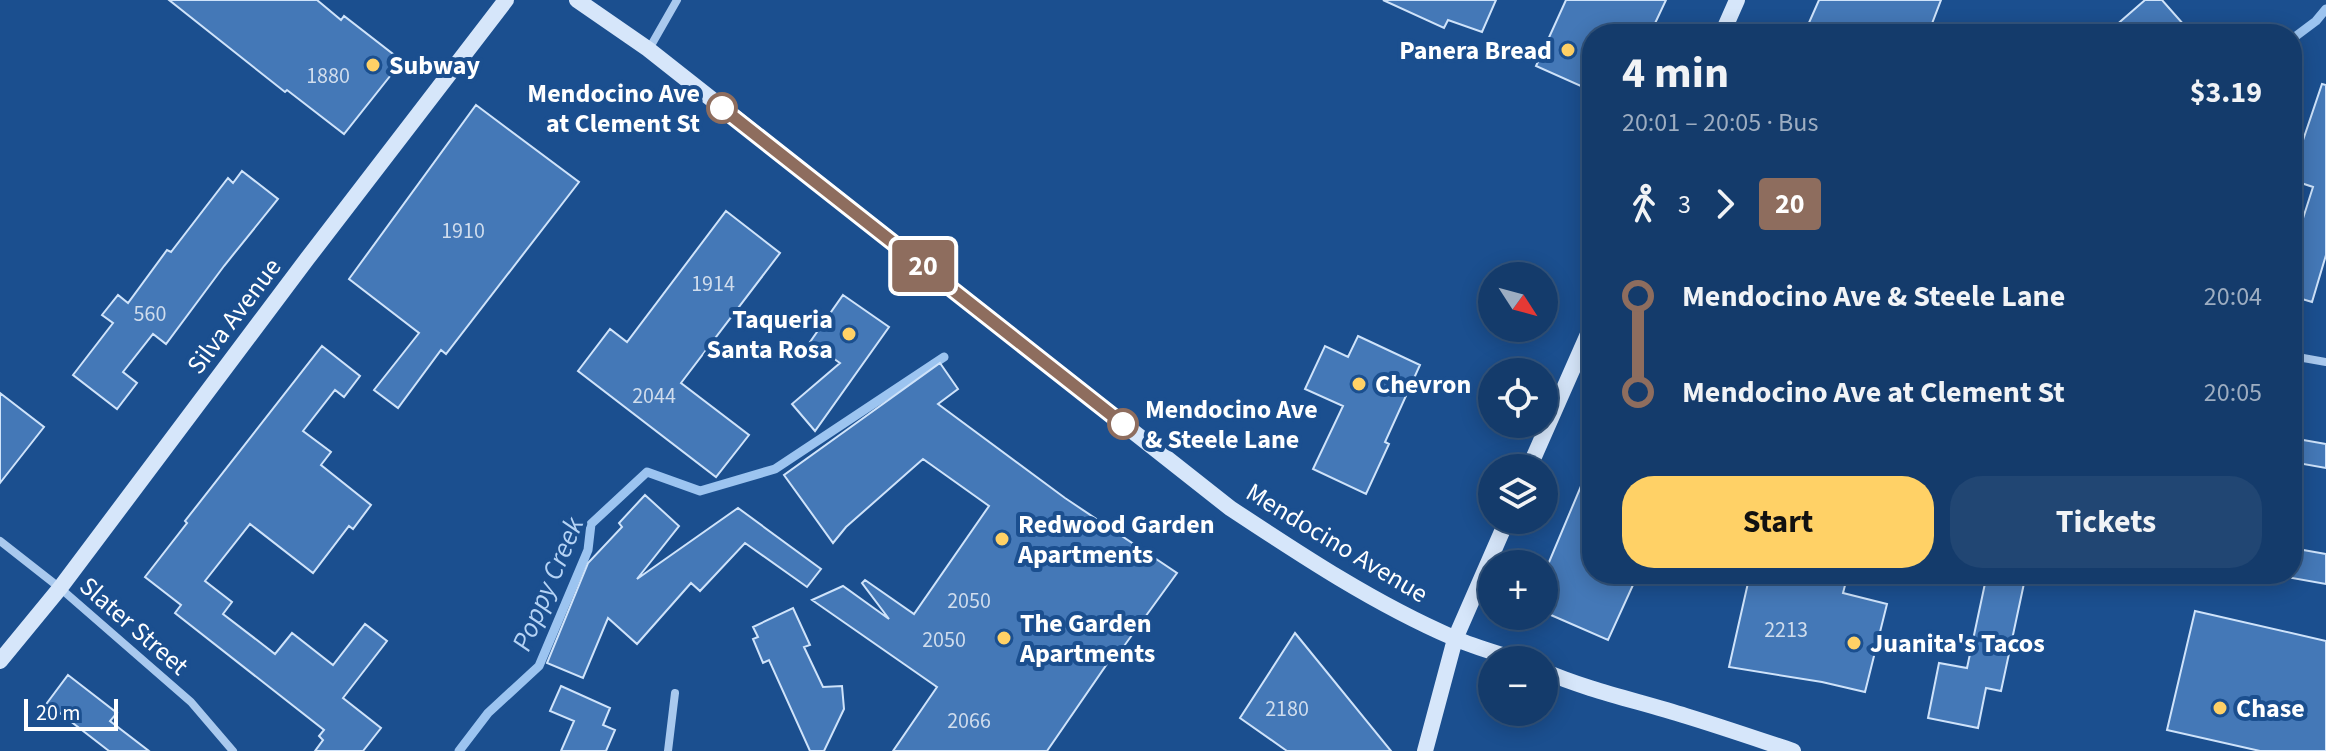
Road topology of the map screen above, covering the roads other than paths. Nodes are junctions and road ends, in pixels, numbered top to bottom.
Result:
1 (506, 0) edge
2 (577, 0) edge
3 (677, 0) edge
4 (1737, 0) edge
5 (1726, 24) edge
6 (648, 49) junction
7 (1582, 348) edge
8 (2302, 358) edge
9 (2326, 362) edge
10 (1535, 454) edge
11 (1501, 534) edge
12 (0, 541) edge
13 (60, 588) junction
14 (1455, 639) junction
15 (1478, 647) edge
16 (0, 661) edge
17 (1558, 677) edge
18 (675, 693) dead end
19 (233, 751) edge
20 (668, 751) edge
21 (1425, 751) edge
22 (1793, 751) edge

1 - 13 main road, Silva Avenue
2 - 6 main road, Mendocino Avenue
3 - 6 street
4 - 5 main road
6 - 14 main road, Mendocino Avenue
7 - 10 main road
8 - 9 street
11 - 14 main road
12 - 13 street, Slater Street
13 - 16 main road, Silva Avenue
13 - 19 street, Slater Street
14 - 15 main road, Mendocino Avenue
14 - 21 main road
17 - 22 main road
18 - 20 street

